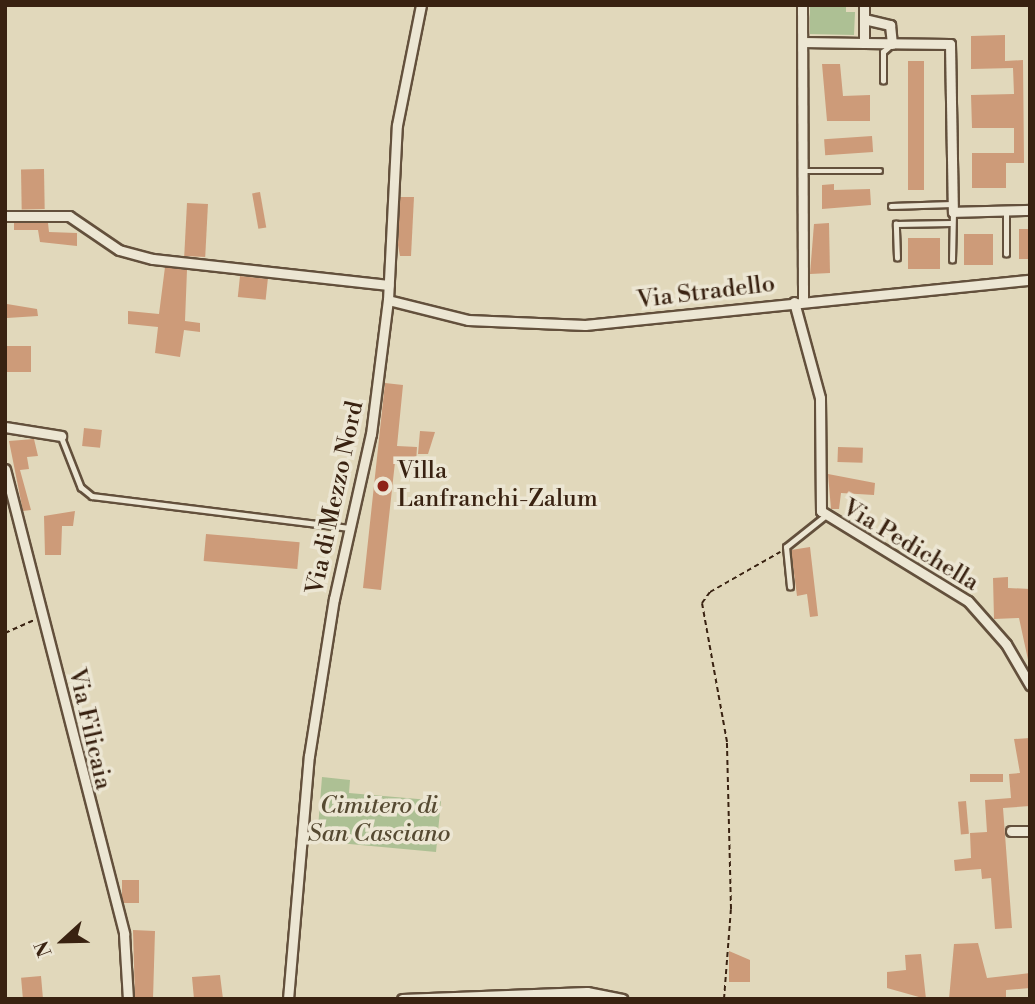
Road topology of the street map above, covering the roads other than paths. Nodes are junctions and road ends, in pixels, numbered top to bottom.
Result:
1 (421, 5) edge
2 (802, 5) edge
3 (864, 5) edge
4 (864, 19) junction
5 (803, 42) junction
6 (864, 43) junction
7 (892, 44) junction
8 (883, 81) dead end
9 (880, 171) dead end
10 (803, 172) junction
11 (891, 206) dead end
12 (953, 208) junction
13 (1006, 210) junction
14 (1030, 210) edge
15 (5, 216) edge
16 (951, 223) junction
17 (1006, 254) dead end
18 (897, 258) dead end
19 (952, 260) dead end
20 (1030, 280) edge
21 (389, 285) junction
22 (388, 300) junction
23 (799, 302) junction
24 (5, 427) edge
25 (61, 436) joint
26 (5, 469) edge
27 (825, 516) junction
28 (350, 528) junction
29 (790, 587) dead end
30 (1030, 685) edge
31 (1011, 831) dead end
32 (1030, 831) edge
33 (128, 999) edge
34 (288, 999) edge
35 (402, 999) edge
36 (622, 999) edge

1 - 21 street, Via di Mezzo Nord
2 - 5 street, Via Pedichella
3 - 4 street
4 - 6 street
4 - 7 street
5 - 6 street
5 - 10 street, Via Pedichella
6 - 7 street
7 - 8 lane
7 - 12 street
9 - 10 lane
10 - 23 street, Via Pedichella
11 - 12 lane
12 - 13 street
12 - 16 lane
13 - 14 street
13 - 17 lane
15 - 21 street
16 - 18 lane
16 - 19 lane
20 - 23 street, Via Stradello
21 - 22 street, Via di Mezzo Nord
22 - 23 street, Via Stradello
22 - 28 street, Via di Mezzo Nord
23 - 27 street, Via Pedichella
24 - 25 street
25 - 28 lane
26 - 33 street, Via Filicaia
27 - 29 lane
27 - 30 street, Via Pedichella
28 - 34 street, Via di Mezzo Nord
31 - 32 street
35 - 36 street

